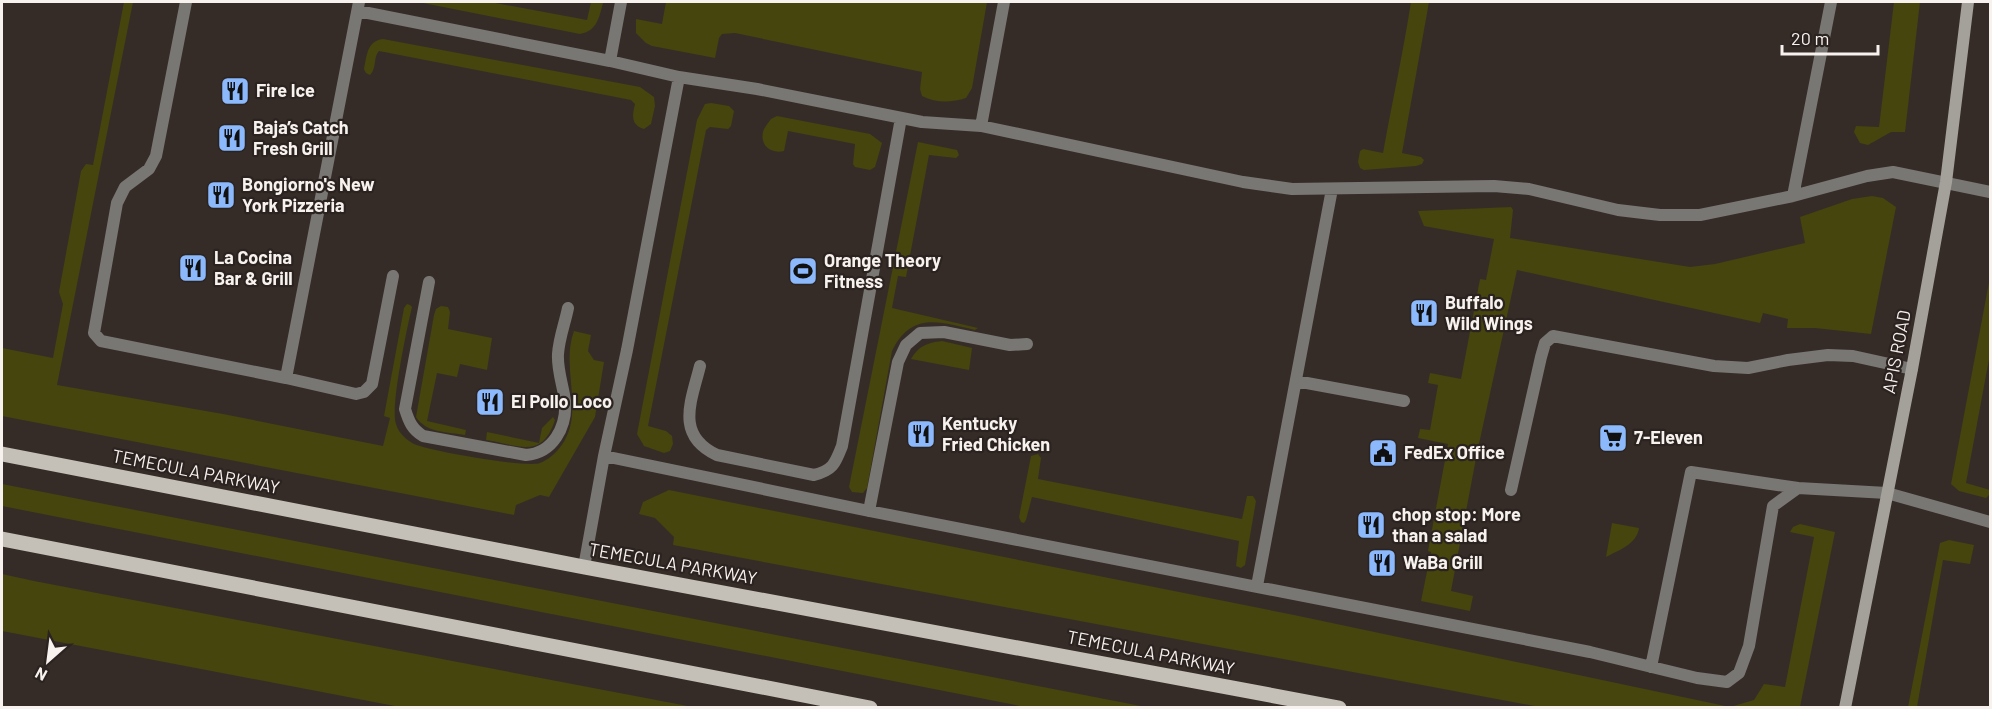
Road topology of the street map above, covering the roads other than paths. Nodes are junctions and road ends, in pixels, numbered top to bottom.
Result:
1 (186, 2) edge
2 (621, 2) edge
3 (1004, 2) edge
4 (1831, 2) edge
5 (1968, 2) edge
6 (358, 6) edge
7 (610, 61) junction
8 (679, 77) junction
9 (901, 118) junction
10 (981, 126) junction
11 (1946, 182) junction
12 (1332, 189) junction
13 (1990, 192) edge
14 (1793, 196) junction
15 (393, 276) dead end
16 (429, 282) dead end
17 (568, 308) dead end
18 (1028, 344) dead end
19 (700, 366) dead end
20 (1912, 369) junction
21 (286, 378) junction
22 (1296, 381) junction
23 (1404, 401) dead end
24 (2, 454) edge
25 (604, 456) junction
26 (1798, 488) junction
27 (1511, 490) dead end
28 (1887, 493) junction
29 (869, 511) junction
30 (1990, 522) edge
31 (2, 539) edge
32 (584, 567) junction
33 (1257, 586) junction
34 (1651, 667) junction
35 (870, 708) edge
36 (1339, 708) edge
37 (1845, 708) edge

1 - 21 lane
2 - 7 lane
3 - 10 lane
4 - 14 lane
5 - 11 main road, APIS ROAD
6 - 7 lane
6 - 21 lane
7 - 8 lane
8 - 9 lane
8 - 25 lane
9 - 10 lane
9 - 19 lane
10 - 12 lane
11 - 13 lane
11 - 14 lane
11 - 20 main road, APIS ROAD
12 - 14 lane
12 - 22 lane
15 - 21 lane
16 - 17 lane
18 - 29 lane
20 - 27 lane
20 - 28 main road, APIS ROAD
22 - 23 lane
22 - 33 lane
24 - 32 main road, TEMECULA PARKWAY
25 - 29 lane
25 - 32 lane
26 - 28 lane
26 - 34 lane
26 - 34 lane
28 - 30 lane
28 - 37 main road, APIS ROAD
29 - 33 lane
31 - 35 main road
32 - 36 main road, TEMECULA PARKWAY
33 - 34 lane

